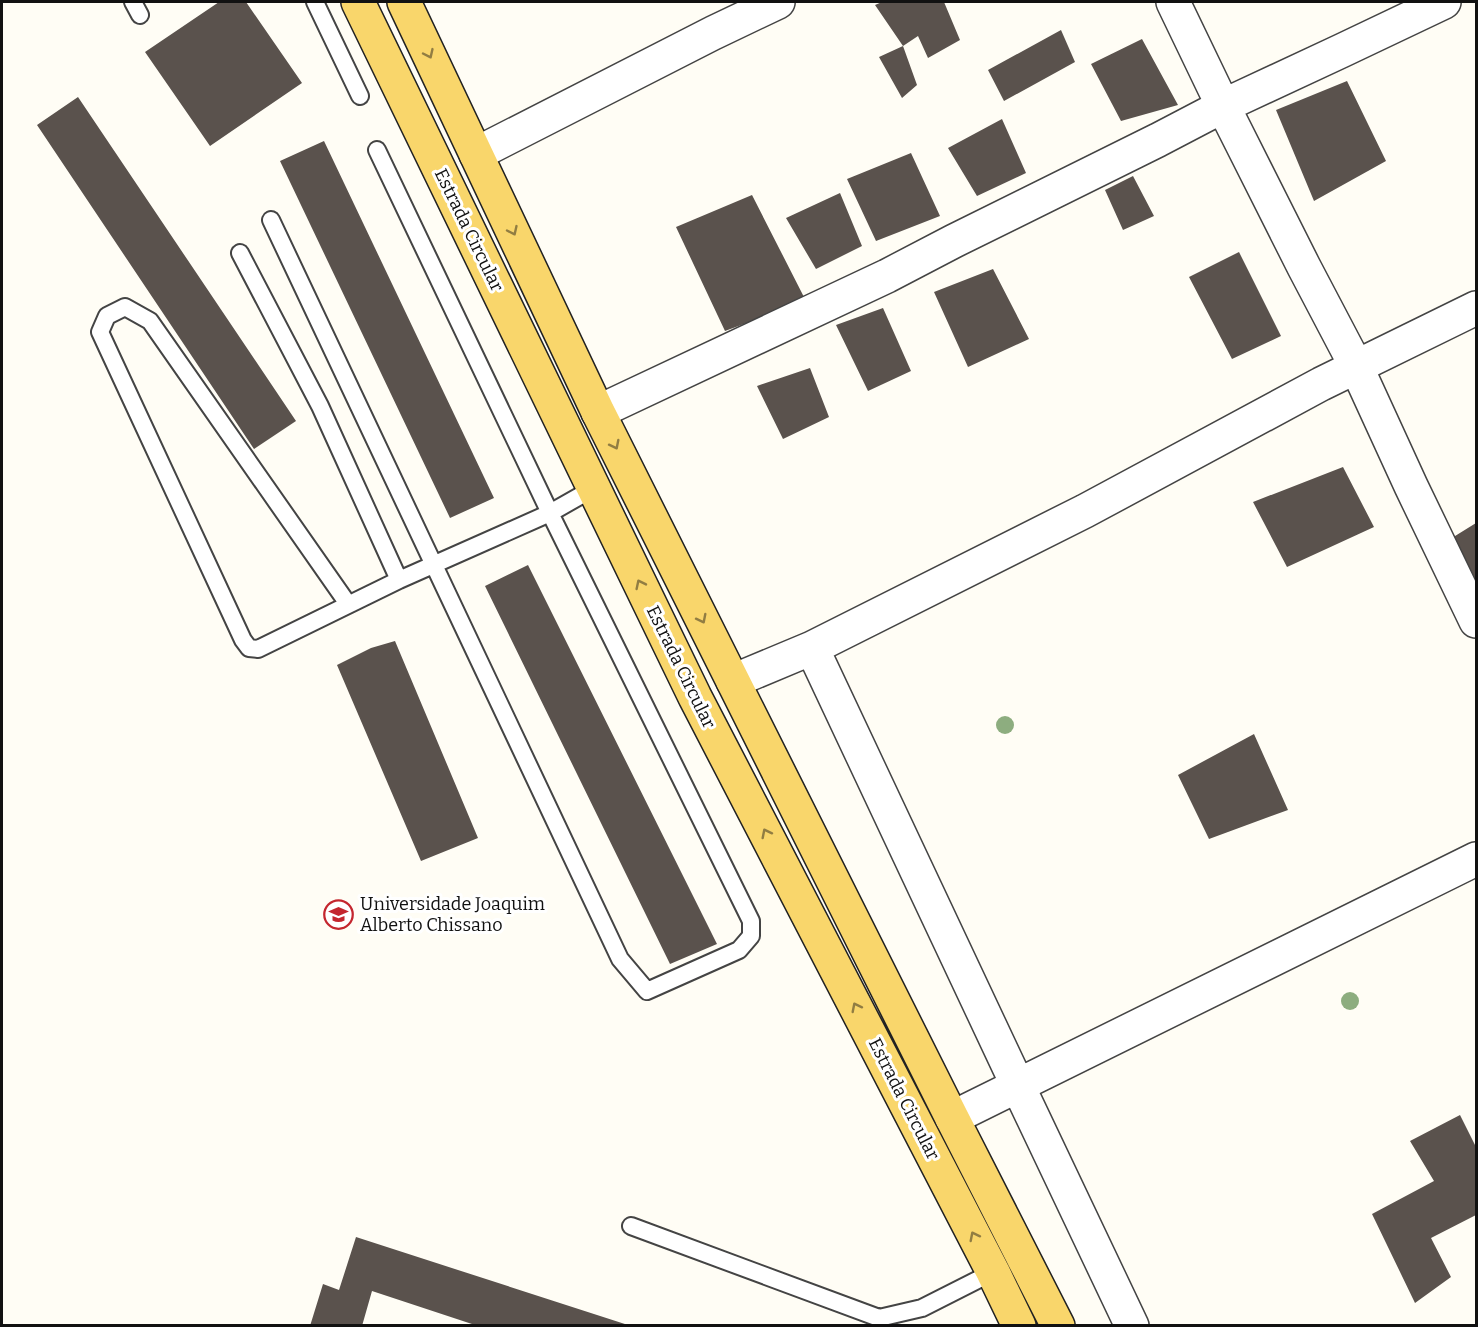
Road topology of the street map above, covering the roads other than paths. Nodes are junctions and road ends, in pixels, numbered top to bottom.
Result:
1 (315, 2) edge
2 (358, 2) edge
3 (404, 2) edge
4 (778, 2) edge
5 (1173, 2) edge
6 (1444, 2) edge
7 (360, 96) dead end
8 (1223, 106) junction
9 (376, 150) dead end
10 (476, 154) junction
11 (271, 220) dead end
12 (240, 253) dead end
13 (1476, 308) edge
14 (1356, 366) junction
15 (598, 412) junction
16 (594, 488) junction
17 (550, 513) junction
18 (434, 564) junction
19 (399, 580) junction
20 (348, 604) junction
21 (1476, 621) edge
22 (812, 648) junction
23 (733, 681) junction
24 (1476, 860) edge
25 (1018, 1086) junction
26 (952, 1118) junction
27 (631, 1226) dead end
28 (993, 1272) junction
29 (881, 1322) edge
30 (1019, 1326) edge
31 (1058, 1326) edge
32 (1132, 1326) edge

1 - 7 lane
2 - 16 main road, Estrada Circular
3 -> 10 main road
4 - 10 street
5 - 8 street
6 - 8 street
8 - 14 street
8 - 15 street
9 - 17 lane
10 -> 15 main road
11 - 18 lane
12 - 19 lane
13 - 14 street
14 - 21 street
14 - 22 street
15 -> 23 main road
16 - 17 lane
28 -> 16 main road, Estrada Circular
17 - 18 lane
17 - 18 lane
18 - 19 lane
19 - 20 lane
20 - 20 lane
22 - 23 street
22 - 25 street
23 - 26 main road
24 - 25 street
25 - 26 street
25 - 32 street
26 - 31 main road
27 - 29 lane
28 - 29 lane
28 - 30 main road, Estrada Circular

